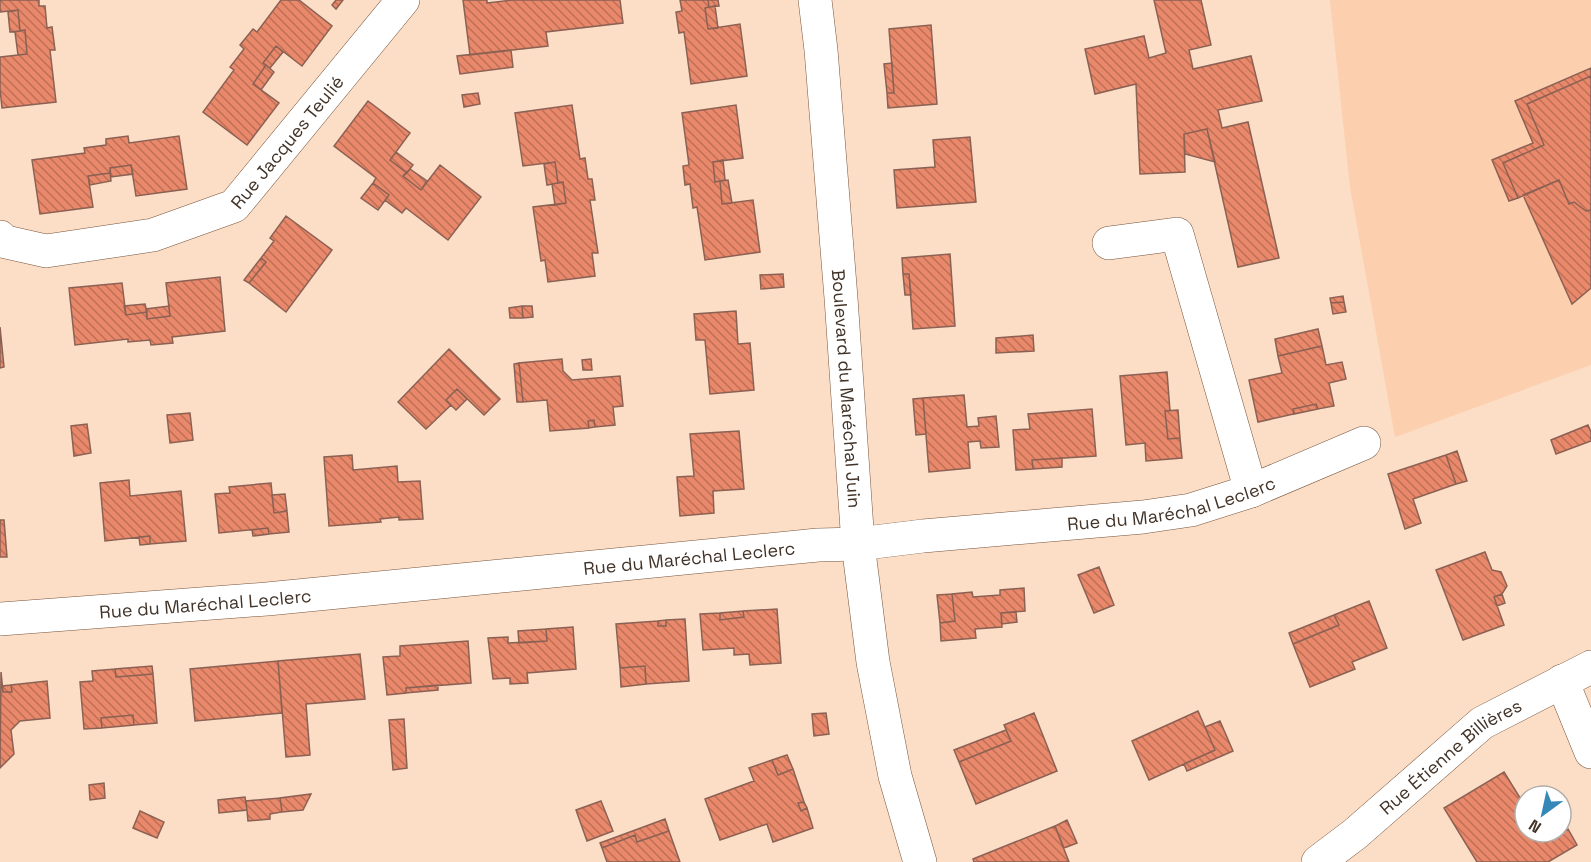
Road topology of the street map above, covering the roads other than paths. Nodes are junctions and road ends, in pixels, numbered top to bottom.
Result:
1 (404, 0) edge
2 (815, 0) edge
3 (0, 237) edge
4 (1109, 243) dead end
5 (1364, 443) dead end
6 (1251, 491) junction
7 (858, 544) junction
8 (0, 619) edge
9 (1577, 674) edge
10 (1591, 752) edge
11 (895, 776) junction
12 (898, 862) edge
13 (920, 862) edge
14 (1318, 862) edge

1 - 3 street, Rue Jacques Teulié
2 - 7 street, Boulevard du Maréchal Juin
4 - 6 street
5 - 6 street, Rue du Maréchal Leclerc
6 - 7 street, Rue du Maréchal Leclerc
7 - 8 street, Rue du Maréchal Leclerc
7 - 11 street, Boulevard du Maréchal Juin
9 - 10 street
9 - 14 street, Rue Étienne Billières
11 - 12 street, Boulevard du Maréchal Juin
11 - 13 street, Boulevard du Maréchal Juin

